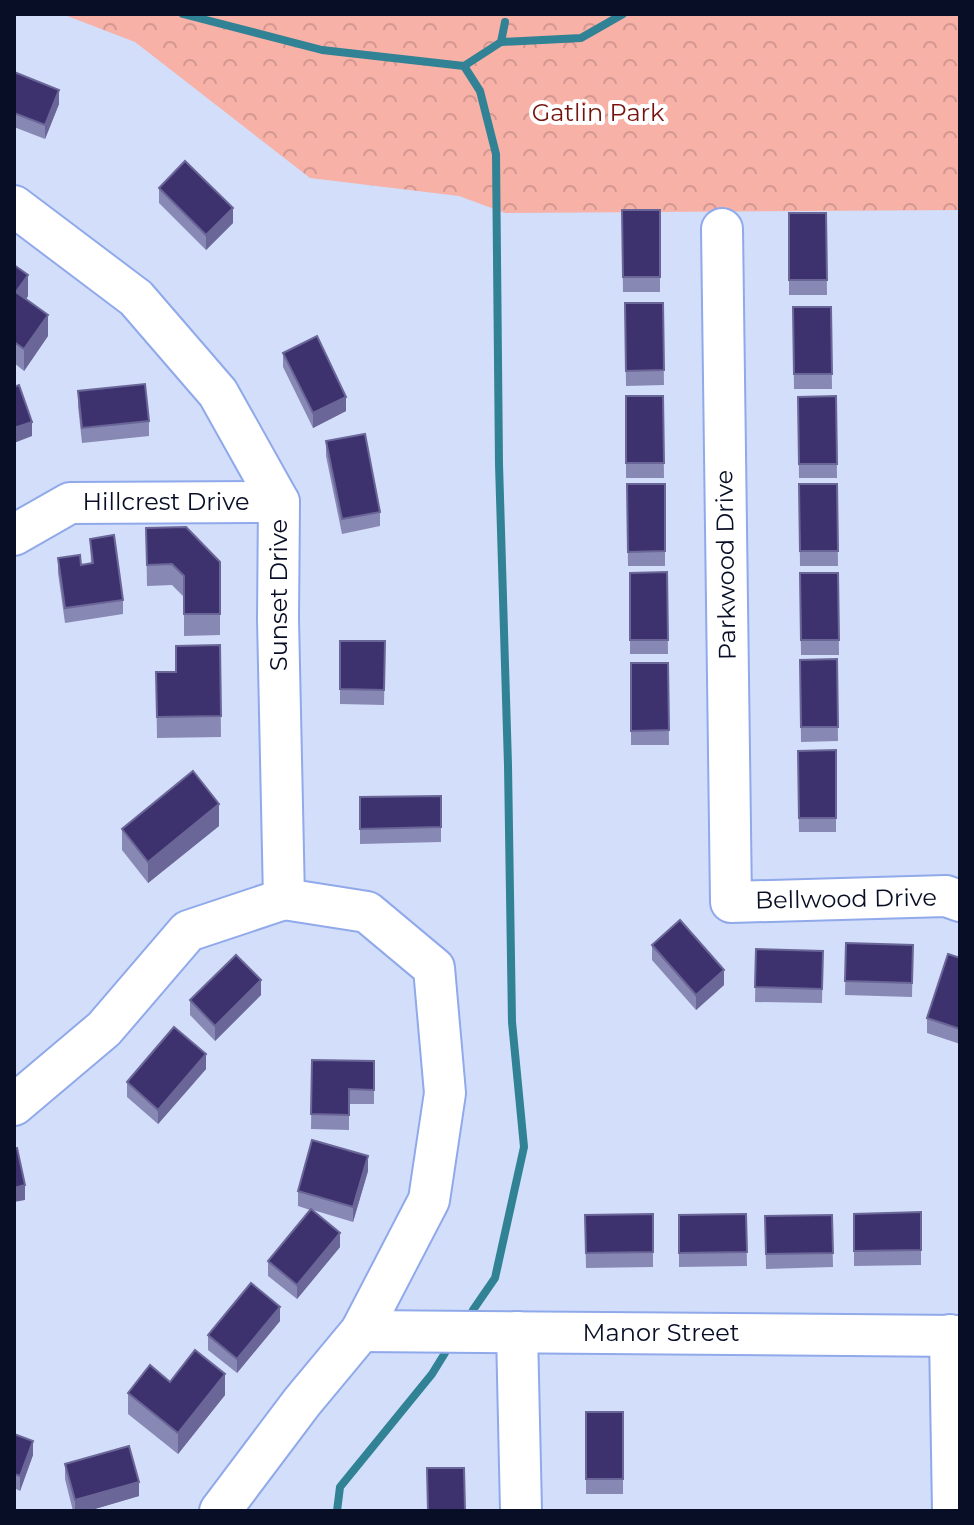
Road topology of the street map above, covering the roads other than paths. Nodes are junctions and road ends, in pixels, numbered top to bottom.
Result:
1 (14, 206) edge
2 (722, 229) dead end
3 (279, 502) junction
4 (14, 535) edge
5 (284, 899) junction
6 (960, 901) edge
7 (731, 902) joint
8 (14, 1105) edge
9 (361, 1331) junction
10 (517, 1332) junction
11 (955, 1336) edge
12 (220, 1511) edge
13 (521, 1511) edge
14 (953, 1511) edge

1 - 3 street, Sunset Drive
2 - 7 street, Parkwood Drive
3 - 4 street, Hillcrest Drive
3 - 5 street, Sunset Drive
5 - 8 street
5 - 9 street
6 - 7 street, Bellwood Drive
9 - 10 street, Manor Street
9 - 12 street
10 - 11 street, Manor Street
10 - 13 street
11 - 14 street

